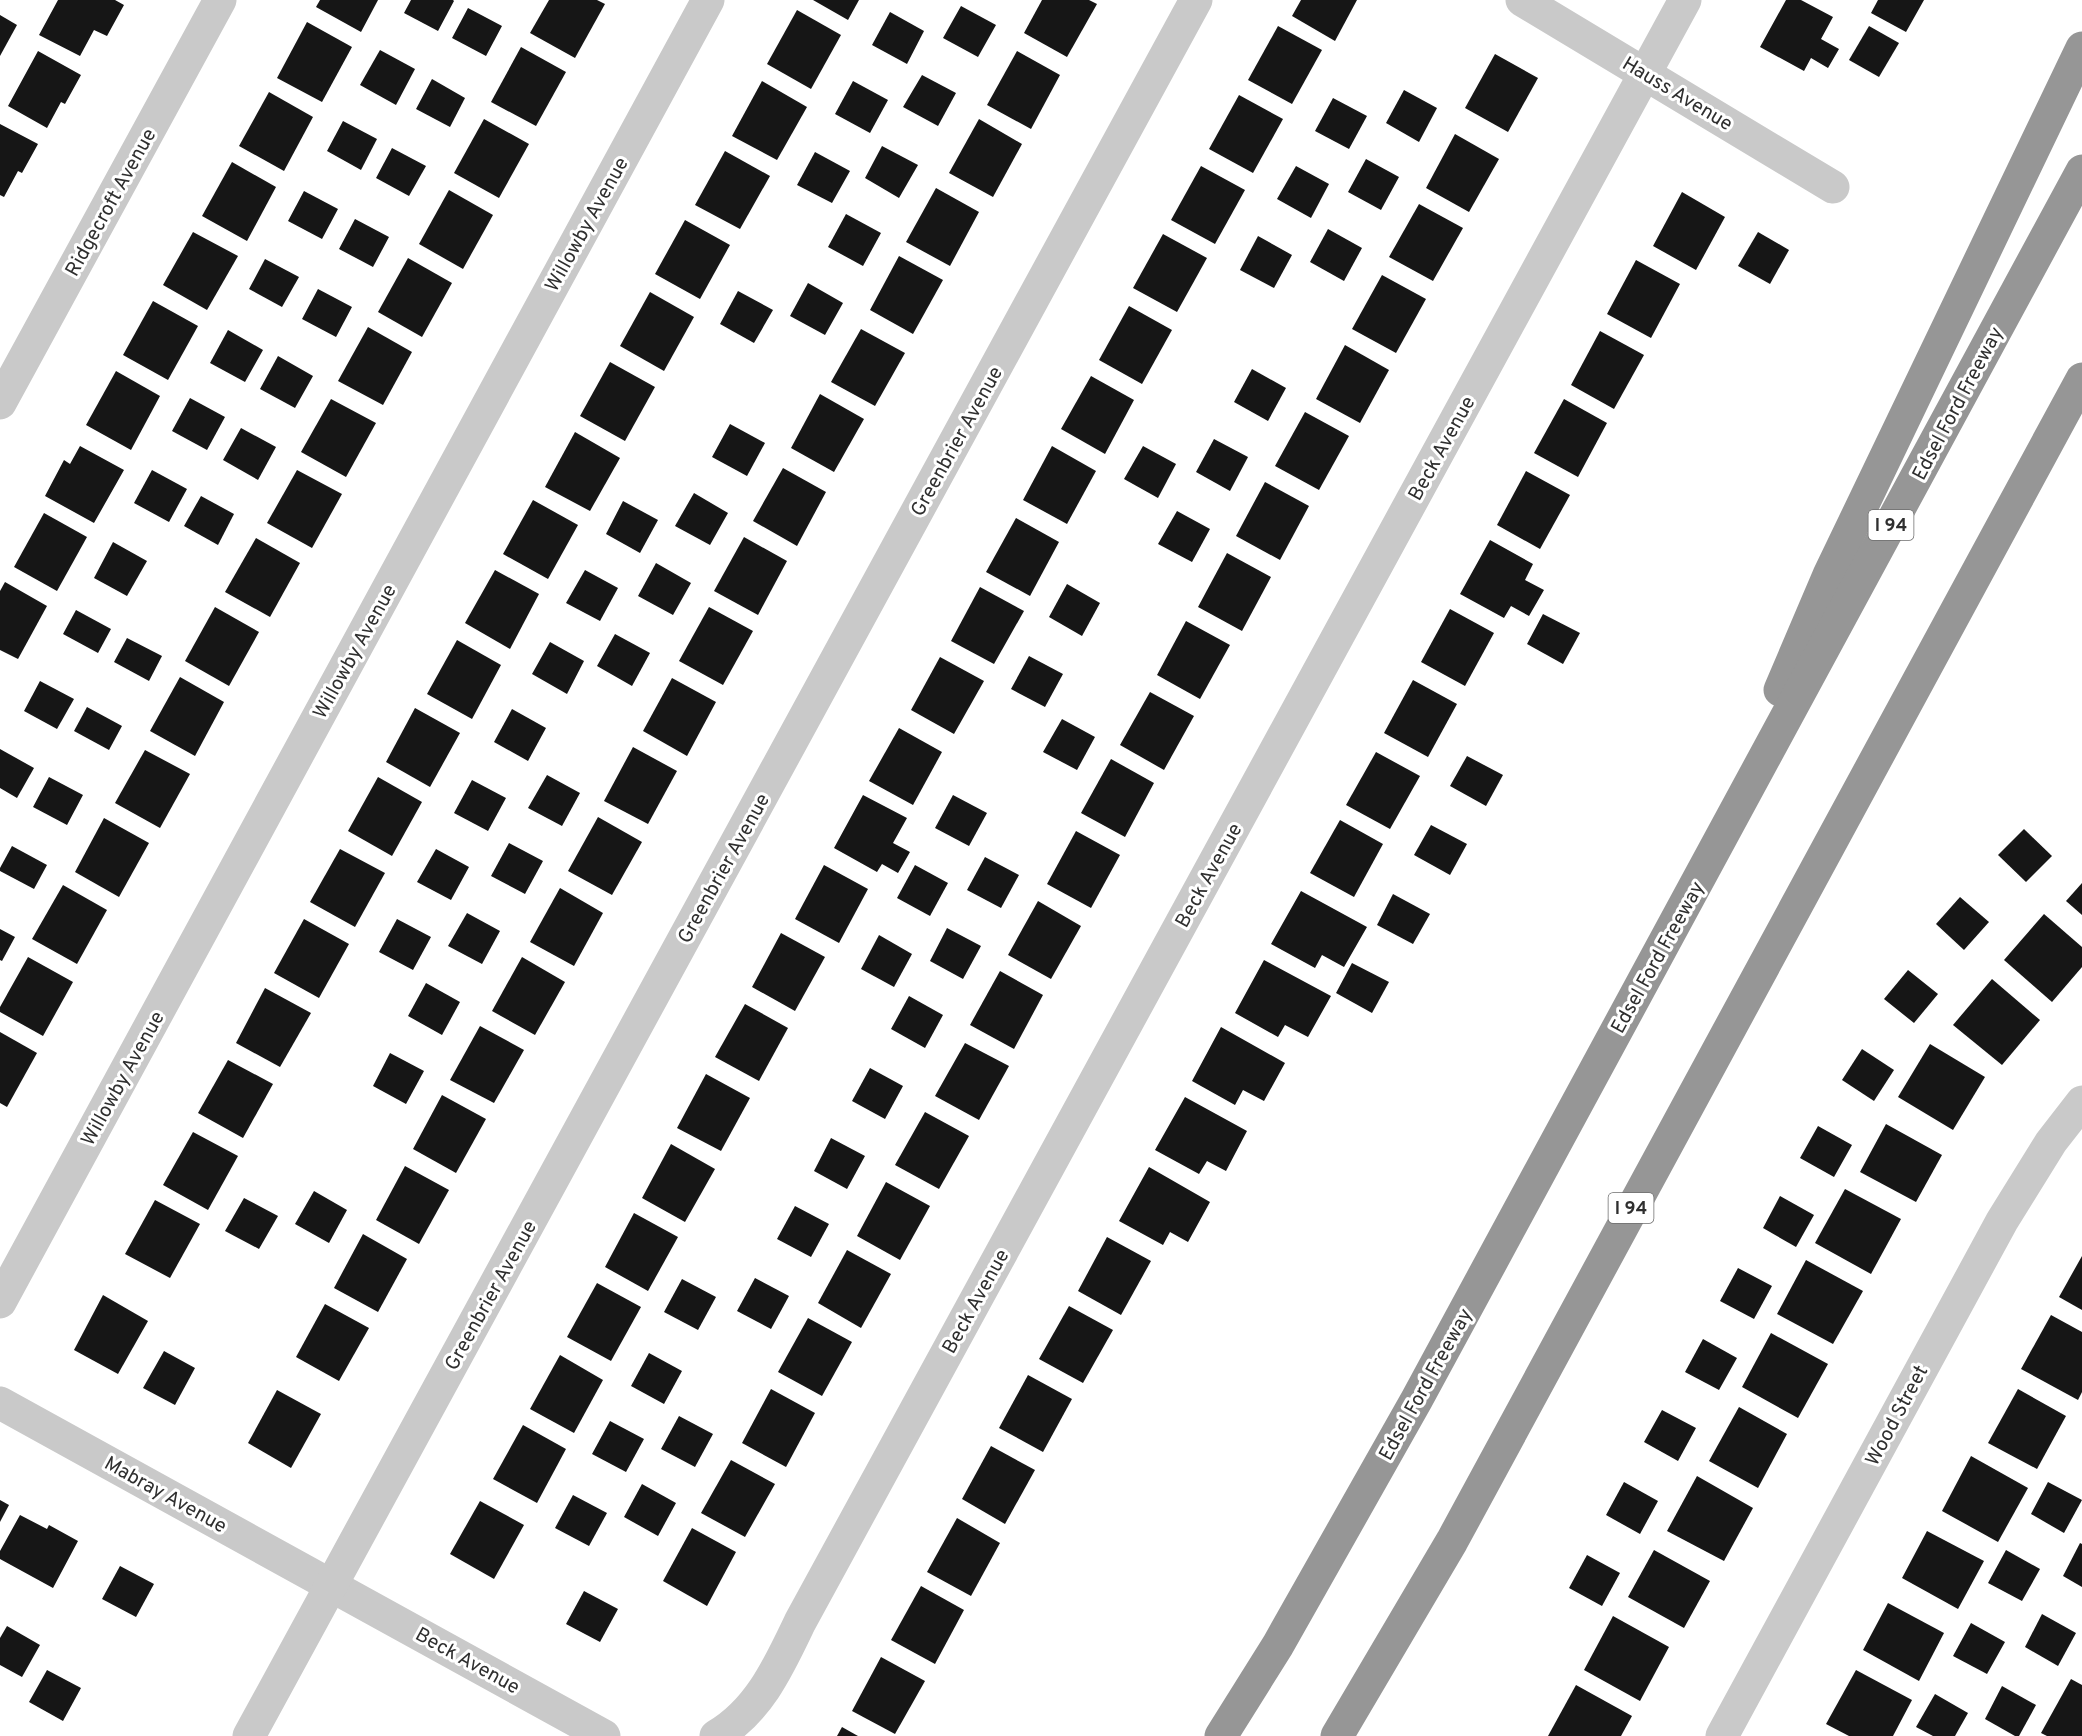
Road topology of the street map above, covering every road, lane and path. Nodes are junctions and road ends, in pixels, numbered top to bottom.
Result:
1 (220, 0) edge
2 (708, 0) edge
3 (1196, 0) edge
4 (1522, 0) edge
5 (1685, 0) edge
6 (2082, 48) edge
7 (1645, 74) junction
8 (2082, 171) edge
9 (1833, 187) dead end
10 (2082, 379) edge
11 (0, 403) edge
12 (2082, 424) edge
13 (1920, 677) junction
14 (1700, 880) junction
15 (2082, 1102) edge
16 (0, 1302) edge
17 (0, 1403) edge
18 (332, 1585) junction
19 (249, 1736) edge
20 (604, 1736) edge
21 (716, 1736) edge
22 (1221, 1736) edge
23 (1337, 1736) edge
24 (1722, 1736) edge

1 - 11 street, Ridgecroft Avenue
2 - 16 street, Willowby Avenue
3 - 18 street, Greenbrier Avenue
4 - 7 street, Hauss Avenue
5 - 7 street, Beck Avenue
6 - 14 highway
7 - 9 street, Hauss Avenue
7 - 21 street, Beck Avenue
8 - 14 highway, Edsel Ford Freeway / I 94
10 - 13 highway, I 94
12 - 13 highway
13 - 23 highway, I 94
14 - 22 highway, Edsel Ford Freeway / I 94
15 - 24 street, Wood Street
17 - 18 street, Mabray Avenue
18 - 19 street, Greenbrier Avenue
18 - 20 street, Beck Avenue

